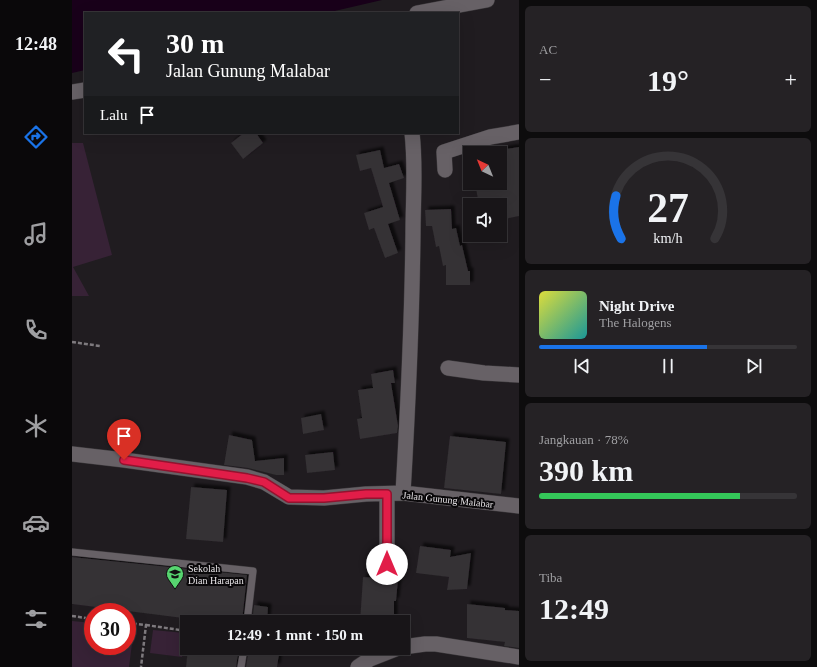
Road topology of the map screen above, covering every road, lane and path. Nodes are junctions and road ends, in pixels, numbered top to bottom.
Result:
1 (487, 0) edge
2 (422, 12) edge
3 (84, 90) edge
4 (72, 92) edge
5 (519, 132) edge
6 (412, 134) edge
7 (445, 170) dead end
8 (72, 342) edge
9 (100, 346) dead end
10 (448, 368) dead end
11 (519, 375) edge
12 (72, 454) edge
13 (403, 493) junction
14 (387, 494) junction
15 (519, 506) edge
16 (72, 552) edge
17 (387, 564) dead end
18 (248, 615) edge
19 (72, 616) edge
20 (84, 618) edge
21 (136, 624) edge
22 (146, 625) junction
23 (180, 630) dead end
24 (410, 646) edge
25 (243, 655) edge
26 (380, 655) edge
27 (519, 657) edge
28 (141, 667) edge
29 (241, 667) edge
30 (358, 667) edge

1 - 2 street
3 - 4 street
5 - 7 street
6 - 13 street
8 - 9 path
10 - 11 street
12 - 14 street, Jalan Gunung Malabar
13 - 14 street, Jalan Gunung Malabar
13 - 15 street, Jalan Gunung Malabar
14 - 17 street
16 - 18 lane
19 - 20 path
21 - 22 path
22 - 23 path
22 - 28 path
24 - 27 street
25 - 29 lane
26 - 30 street

